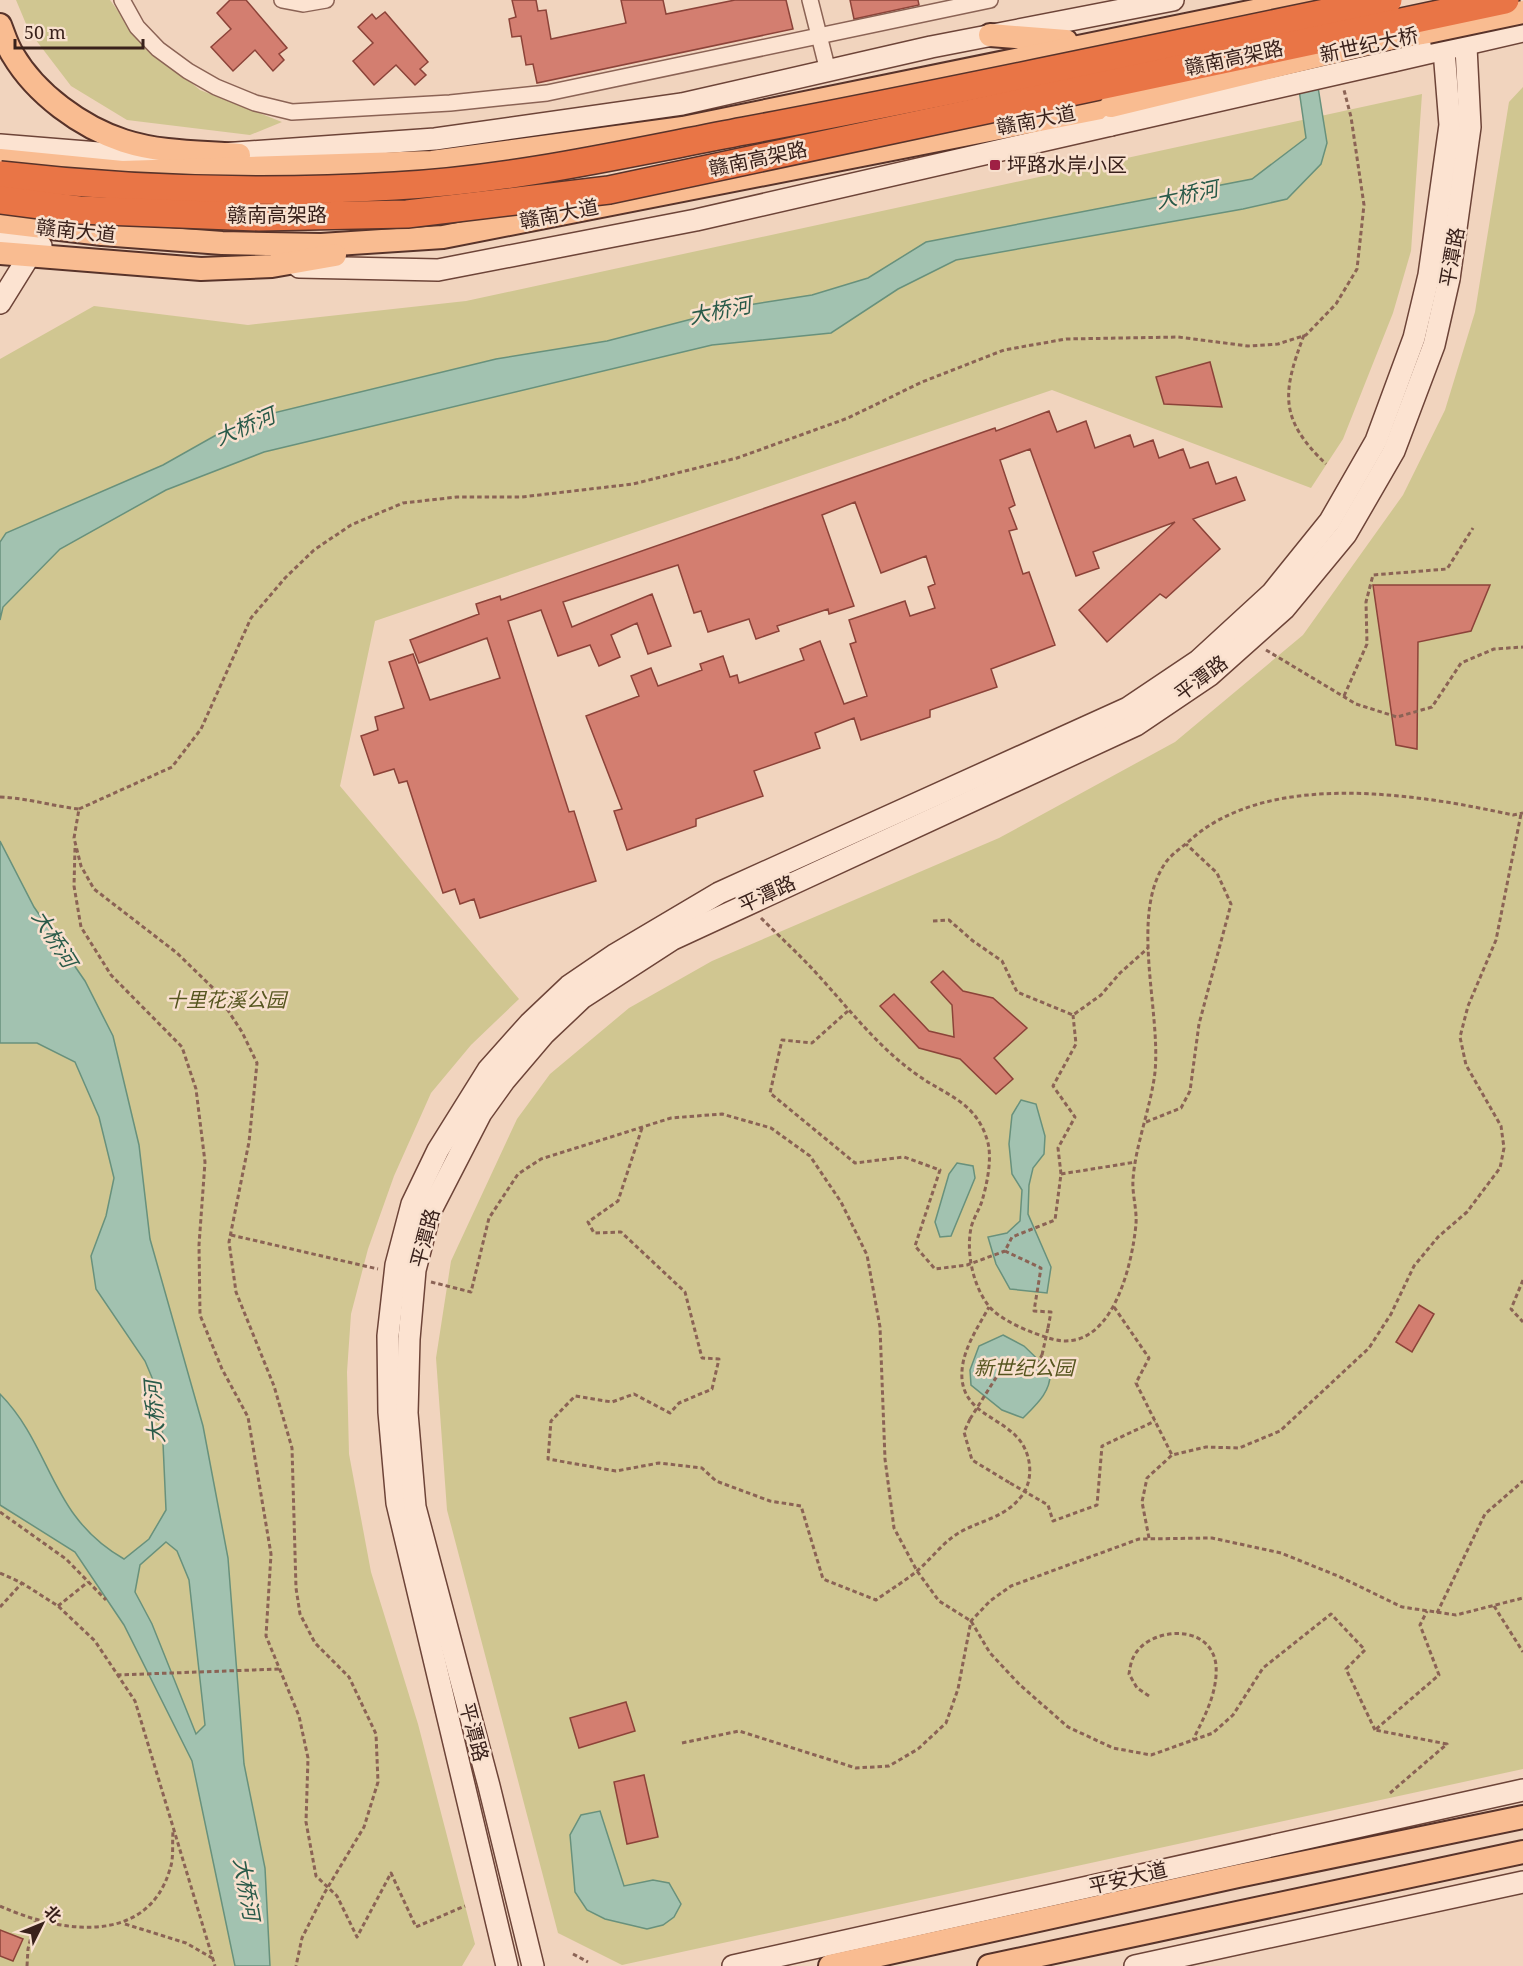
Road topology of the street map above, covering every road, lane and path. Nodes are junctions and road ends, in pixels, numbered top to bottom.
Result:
1 (122, 0) edge
2 (282, 0) edge
3 (326, 0) edge
4 (810, 0) edge
5 (990, 0) edge
6 (1173, 0) edge
7 (1308, 0) edge
8 (1388, 0) edge
9 (1440, 0) edge
10 (1464, 0) edge
11 (1505, 0) edge
12 (1523, 12) edge
13 (0, 25) edge
14 (1523, 31) edge
15 (990, 35) junction
16 (820, 36) junction
17 (1094, 43) junction
18 (1455, 46) junction
19 (828, 71) junction
20 (1343, 85) dead end
21 (1111, 115) junction
22 (0, 145) edge
23 (222, 154) junction
24 (0, 160) edge
25 (432, 162) junction
26 (0, 175) edge
27 (0, 200) edge
28 (0, 222) edge
29 (443, 237) junction
30 (0, 241) edge
31 (32, 250) junction
32 (0, 253) edge
33 (272, 266) junction
34 (0, 303) edge
35 (1304, 335) junction
36 (1326, 465) dead end
37 (1473, 528) dead end
38 (1249, 640) junction
39 (1523, 647) edge
40 (1343, 696) junction
41 (0, 797) edge
42 (79, 809) junction
43 (1522, 814) edge
44 (76, 843) junction
45 (1186, 844) junction
46 (747, 904) junction
47 (933, 921) dead end
48 (1148, 948) junction
49 (848, 1011) junction
50 (1073, 1015) junction
51 (1146, 1122) junction
52 (642, 1127) junction
53 (1136, 1162) junction
54 (1061, 1174) junction
55 (231, 1235) junction
56 (1005, 1251) junction
57 (971, 1263) junction
58 (405, 1275) junction
59 (1523, 1280) edge
60 (989, 1307) junction
61 (1114, 1308) junction
62 (1523, 1322) edge
63 (1155, 1421) junction
64 (1172, 1455) junction
65 (1523, 1481) edge
66 (0, 1512) edge
67 (1149, 1538) junction
68 (917, 1571) junction
69 (0, 1573) edge
70 (88, 1582) junction
71 (22, 1583) junction
72 (1523, 1598) edge
73 (106, 1600) dead end
74 (58, 1606) junction
75 (1494, 1606) junction
76 (0, 1607) edge
77 (1426, 1611) junction
78 (1437, 1612) junction
79 (972, 1621) junction
80 (1523, 1652) edge
81 (280, 1668) junction
82 (117, 1675) junction
83 (1149, 1696) dead end
84 (1375, 1730) junction
85 (1193, 1740) junction
86 (682, 1743) dead end
87 (1523, 1790) edge
88 (1390, 1792) dead end
89 (1523, 1817) edge
90 (173, 1829) junction
91 (1523, 1852) edge
92 (1523, 1882) edge
93 (328, 1887) junction
94 (0, 1906) edge
95 (465, 1906) dead end
96 (35, 1920) junction
97 (125, 1924) junction
98 (1152, 1931) junction
99 (573, 1954) dead end
100 (213, 1959) junction
101 (588, 1962) dead end
102 (1163, 1963) edge
103 (27, 1966) edge
104 (215, 1966) edge
105 (296, 1966) edge
106 (507, 1966) edge
107 (533, 1966) edge
108 (733, 1966) edge
109 (830, 1966) edge
110 (989, 1966) edge
111 (1135, 1966) edge

1 - 16 street
2 - 3 street
4 - 16 street
5 - 16 street
6 - 15 main road
7 - 17 main road
8 - 26 highway, 赣南高架路, bridge
9 - 18 main road, 平潭路
10 - 18 main road, 平潭路
11 - 27 highway, 赣南高架路, bridge
12 - 21 main road, 新世纪大桥, bridge
13 - 23 main road
14 - 18 main road
15 - 17 main road
15 - 19 main road
16 - 19 street
17 - 25 main road
18 - 21 main road, bridge
18 - 38 main road, 平潭路
18 - 58 main road, 平潭路
19 - 23 main road
20 - 35 path
21 - 29 main road, 赣南大道
21 - 33 main road
22 - 23 main road
23 - 25 main road
24 - 25 main road
28 - 29 main road, 赣南大道
29 - 33 main road
30 - 31 main road
31 - 32 main road
31 - 33 main road
31 - 34 main road
35 - 36 path
35 - 42 path
37 - 40 path
38 - 40 path
38 - 46 main road, 平潭路
39 - 40 path
41 - 42 path
42 - 44 path
43 - 45 path
43 - 64 path
44 - 55 path
44 - 81 path
45 - 48 path
45 - 51 path
46 - 49 path
46 - 58 main road, 平潭路
47 - 50 path
48 - 50 path
48 - 51 path
49 - 57 path
49 - 57 path
50 - 54 path
51 - 53 path
52 - 58 path
52 - 68 path
52 - 68 path
53 - 54 path
53 - 61 path
54 - 56 path
55 - 58 path
55 - 93 path
56 - 57 path
56 - 63 path, bridge
57 - 60 path
58 - 106 main road, 平潭路
58 - 107 main road, 平潭路
59 - 62 path
60 - 61 path
60 - 68 path
61 - 63 path
63 - 64 path
64 - 67 path
65 - 78 path
66 - 70 path
67 - 77 path
67 - 79 path
68 - 79 path
69 - 71 path
70 - 73 path
70 - 74 path
71 - 74 path
71 - 76 path
72 - 75 path
74 - 82 path
75 - 78 path
75 - 80 path
77 - 78 path
77 - 84 path
79 - 85 path
79 - 86 path
81 - 82 path
81 - 93 path
82 - 90 path
83 - 85 path
84 - 85 path
84 - 88 path
87 - 108 main road, 平安大道
89 - 109 main road, 平安大道
90 - 97 path
90 - 100 path
91 - 98 main road
92 - 102 main road
93 - 95 path
93 - 105 path
94 - 96 path
96 - 97 path
96 - 103 path
97 - 100 path
98 - 102 main road
98 - 110 main road
99 - 101 path
100 - 104 path
102 - 111 main road

